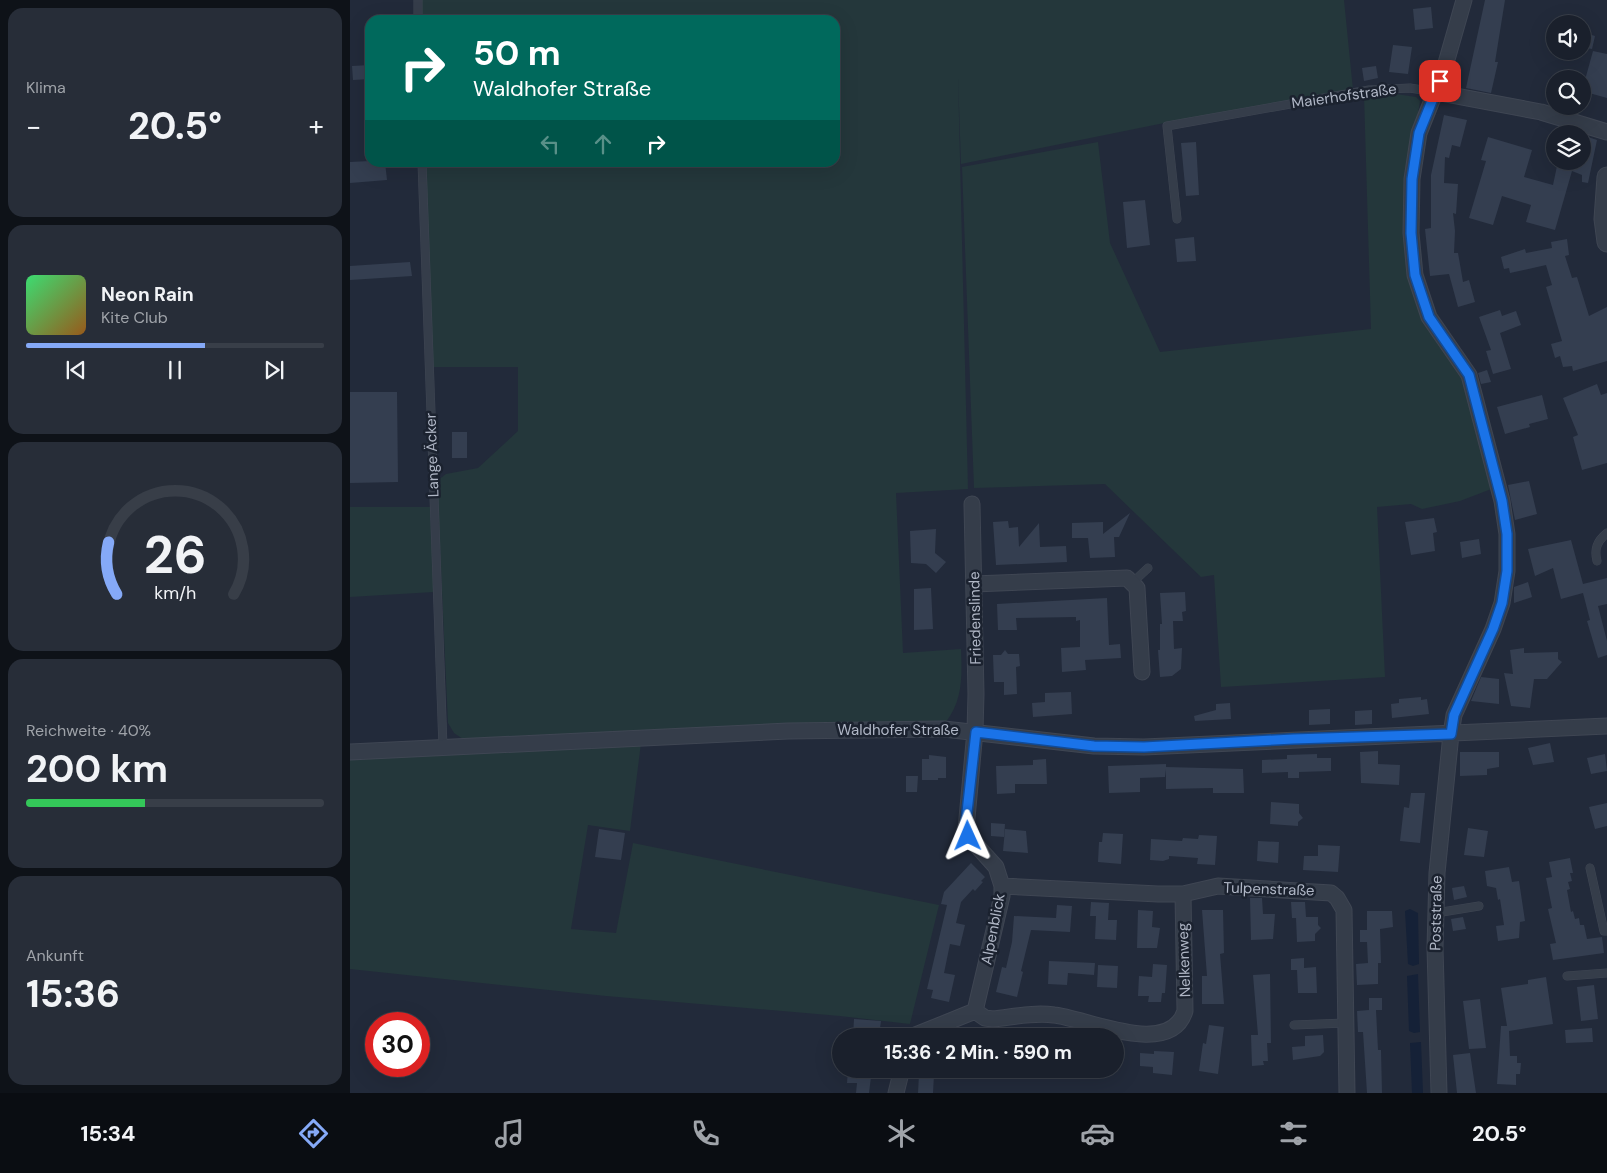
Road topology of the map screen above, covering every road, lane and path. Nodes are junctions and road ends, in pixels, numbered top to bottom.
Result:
1 (418, 0) edge
2 (1464, 0) edge
3 (418, 15) edge
4 (1435, 92) junction
5 (1607, 132) edge
6 (422, 167) edge
7 (1607, 177) edge
8 (1177, 219) dead end
9 (1607, 242) edge
10 (972, 504) dead end
11 (1607, 533) edge
12 (1598, 561) dead end
13 (1148, 568) dead end
14 (1133, 582) junction
15 (974, 584) junction
16 (1142, 672) dead end
17 (1607, 726) edge
18 (976, 732) junction
19 (1451, 734) junction
20 (443, 746) junction
21 (350, 752) edge
22 (1590, 868) dead end
23 (1002, 886) junction
24 (1183, 894) junction
25 (1479, 906) dead end
26 (1436, 913) junction
27 (1607, 931) edge
28 (1607, 973) edge
29 (1567, 976) dead end
30 (975, 1011) junction
31 (1345, 1023) junction
32 (1294, 1025) dead end
33 (933, 1028) edge
34 (900, 1078) edge
35 (896, 1093) edge
36 (1347, 1093) edge
37 (1439, 1093) edge

1 - 3 lane
2 - 4 street, Poststraße
4 - 5 street, Maierhofstraße
4 - 8 lane, Maierhofstraße
4 - 19 street, Poststraße
6 - 20 lane, Lange Äcker
7 - 9 street
10 - 15 street, Friedenslinde
11 - 12 lane
13 - 14 lane
14 - 15 street
14 - 16 street
15 - 18 street, Friedenslinde
17 - 19 street, Waldhofer Straße
18 - 19 street, Waldhofer Straße
18 - 20 street, Waldhofer Straße
18 - 23 street, Alpenblick
19 - 26 street, Poststraße
20 - 21 street, Waldhofer Straße
22 - 27 lane
23 - 24 street, Tulpenstraße
23 - 30 street, Alpenblick
24 - 30 street, Nelkenweg
24 - 31 street, Tulpenstraße
25 - 26 lane
26 - 37 street, Poststraße
28 - 29 lane
30 - 33 street
31 - 32 lane
31 - 36 street, Tulpenstraße
34 - 35 street

